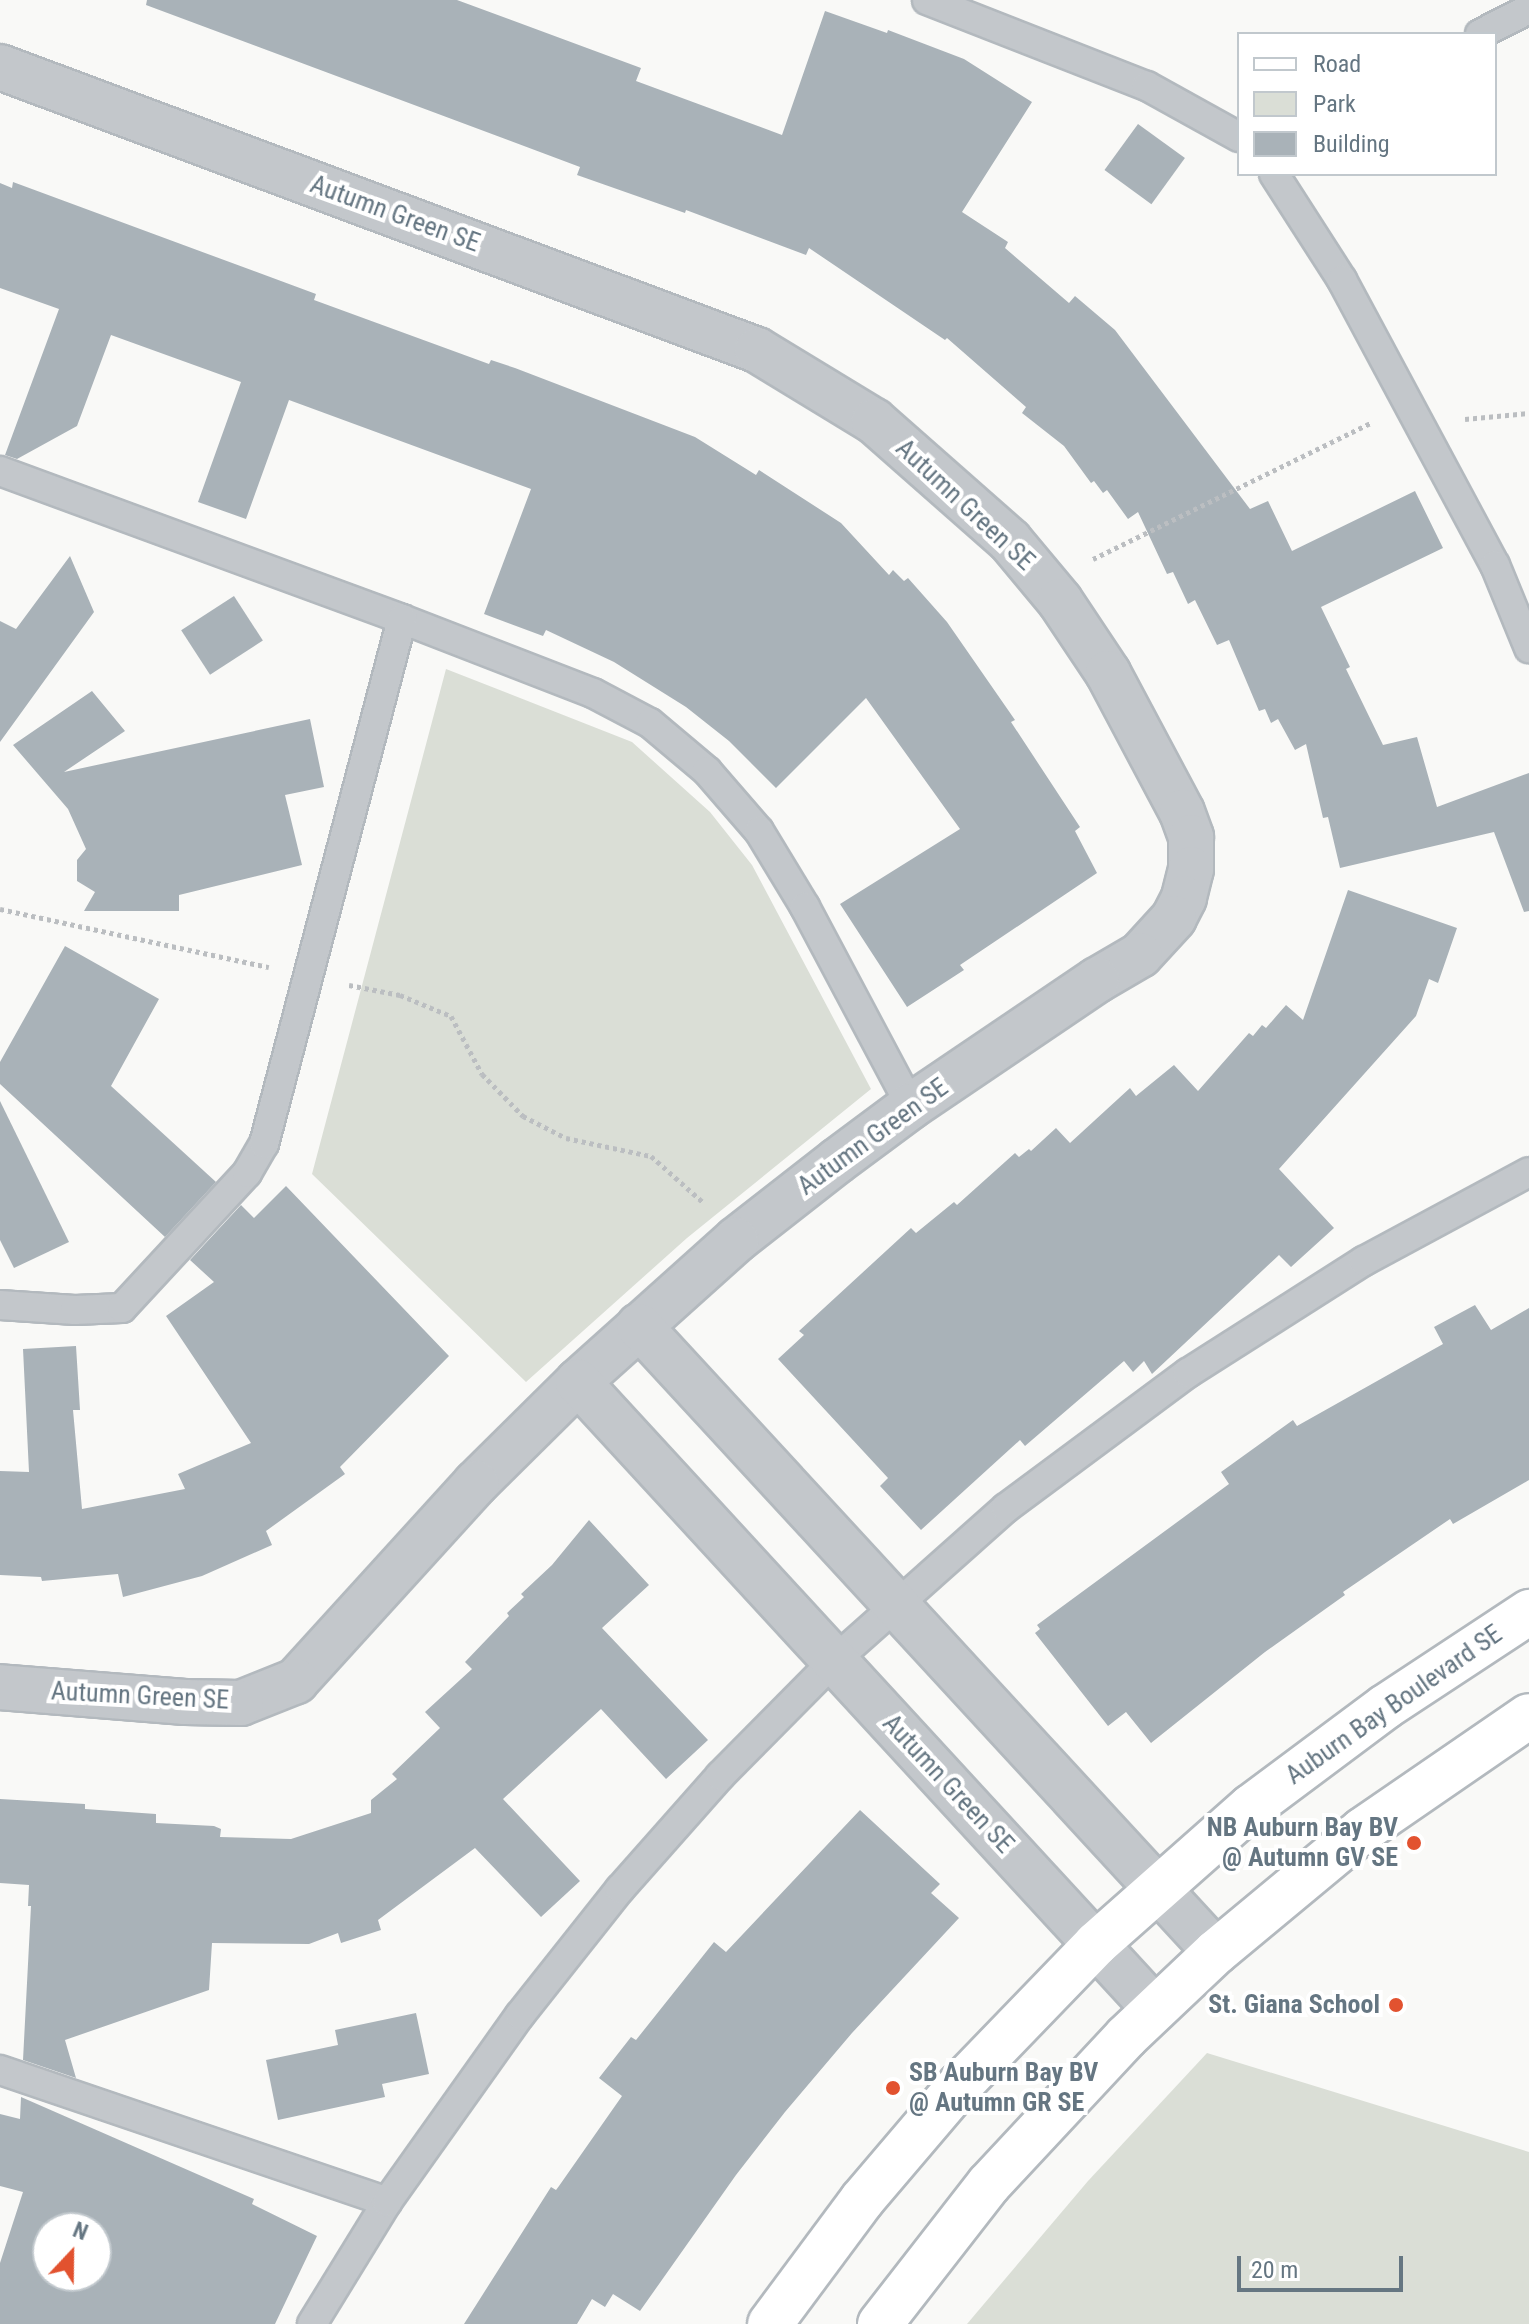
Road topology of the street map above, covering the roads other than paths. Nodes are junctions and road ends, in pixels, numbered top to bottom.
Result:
1 (927, 0) edge
2 (1529, 9) edge
3 (1484, 32) edge
4 (0, 67) edge
5 (1237, 136) edge
6 (1275, 176) edge
7 (0, 471) edge
8 (402, 619) junction
9 (1529, 648) edge
10 (911, 1106) junction
11 (1529, 1172) edge
12 (0, 1305) edge
13 (639, 1326) junction
14 (578, 1382) junction
15 (895, 1605) junction
16 (1529, 1612) edge
17 (834, 1661) junction
18 (0, 1687) edge
19 (1529, 1716) edge
20 (1157, 1889) junction
21 (1096, 1944) junction
22 (1216, 1952) junction
23 (1155, 2009) junction
24 (0, 2070) edge
25 (387, 2202) junction
26 (312, 2324) edge
27 (770, 2324) edge
28 (880, 2324) edge

1 - 5 lane
2 - 3 lane
4 - 10 street, Autumn Green SE
6 - 9 lane
7 - 8 lane
8 - 10 lane
8 - 12 lane
10 - 13 street, Autumn Green SE
11 - 15 lane
13 - 14 street, Autumn Green SE
13 - 15 street
14 - 17 street, Autumn Green SE
14 - 18 street, Autumn Green SE
15 - 17 lane
15 - 20 street
16 - 20 street, Auburn Bay Boulevard SE
17 - 21 street, Autumn Green SE
17 - 25 lane
19 - 22 street
20 - 21 street, Auburn Bay Boulevard SE
20 - 22 street
21 - 23 street, Autumn Green SE
21 - 27 street, Auburn Bay Boulevard SE
22 - 23 street
23 - 28 street
24 - 25 lane
25 - 26 lane

